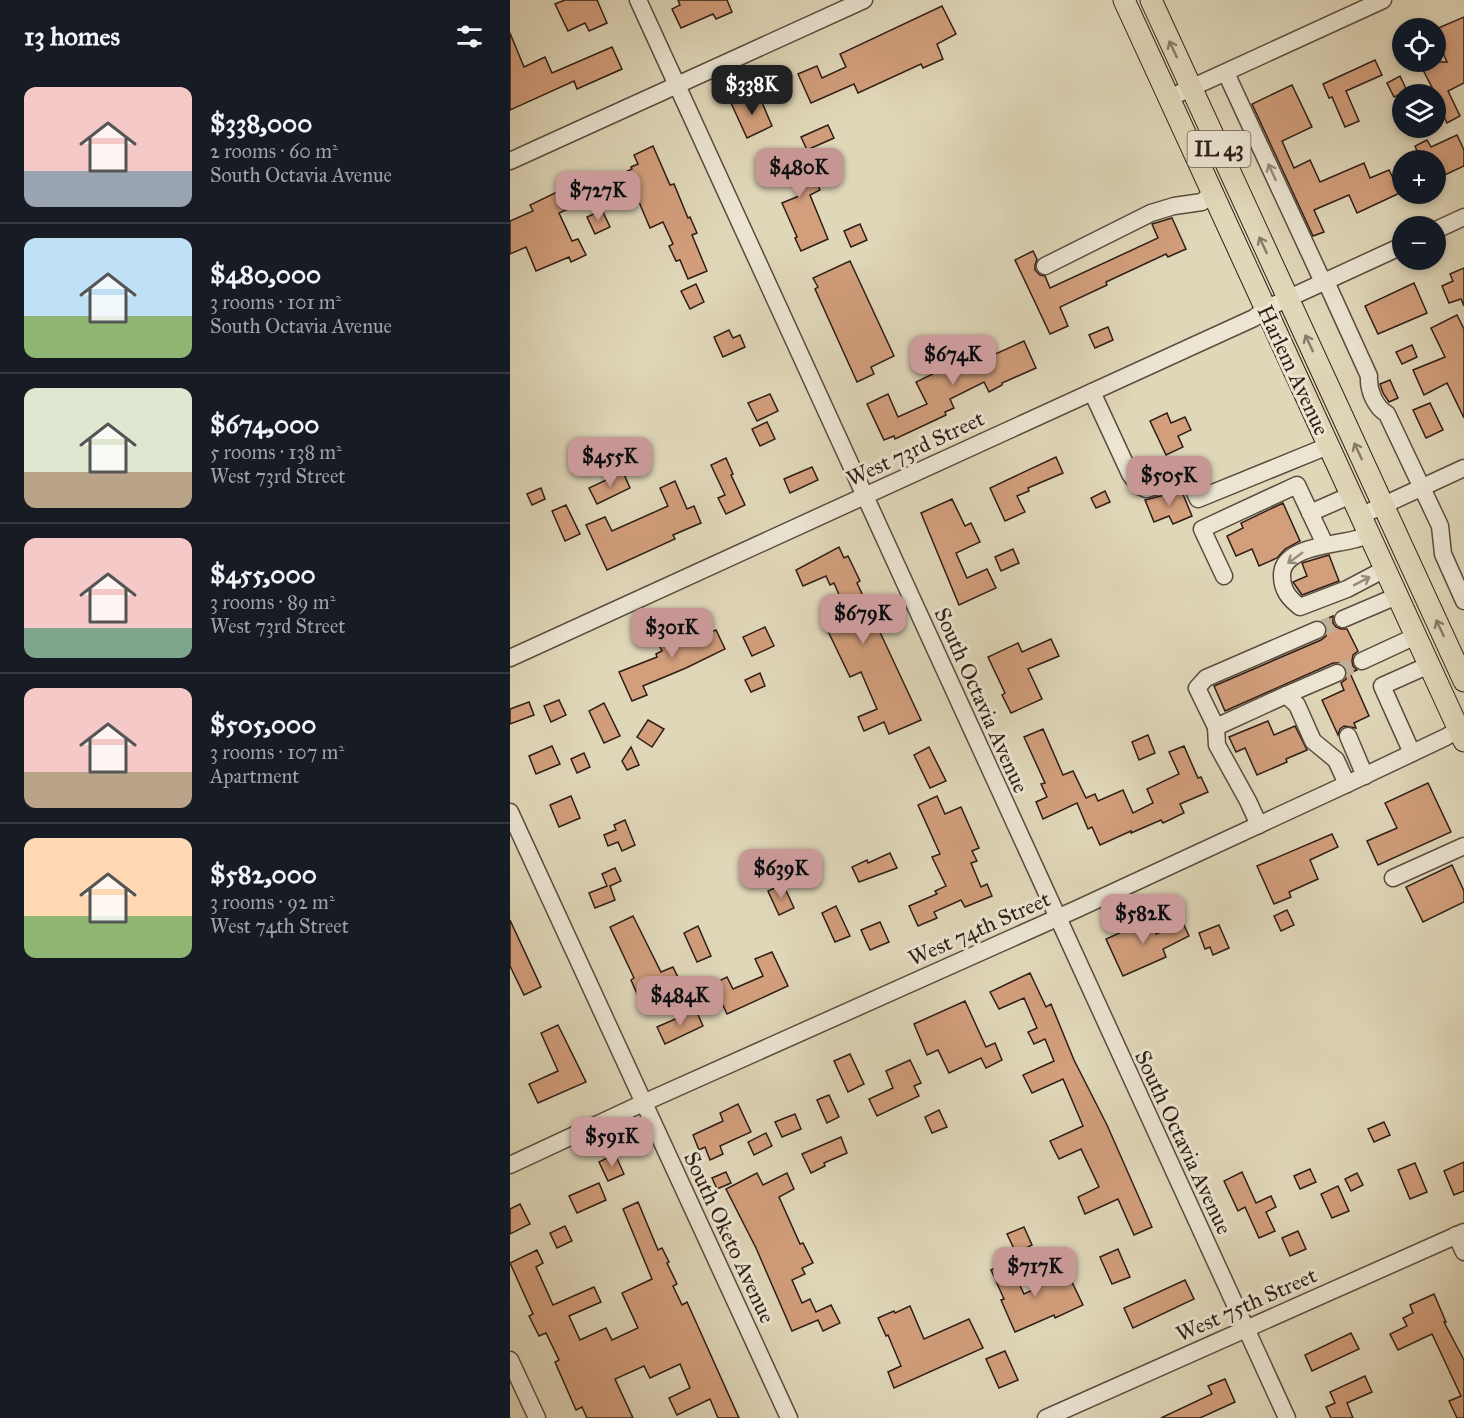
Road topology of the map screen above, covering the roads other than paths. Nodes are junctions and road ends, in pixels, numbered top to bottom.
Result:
1 (638, 0) edge
2 (864, 0) edge
3 (1124, 0) edge
4 (1151, 0) edge
5 (1383, 0) edge
6 (1226, 73) junction
7 (677, 85) junction
8 (1191, 88) junction
9 (1168, 98) junction
10 (510, 161) edge
11 (1212, 193) junction
12 (1464, 217) edge
13 (1446, 225) edge
14 (1392, 251) edge
15 (1045, 266) dead end
16 (1323, 282) junction
17 (1288, 298) junction
18 (1265, 309) junction
19 (1092, 392) junction
20 (1329, 446) junction
21 (1464, 468) edge
22 (1422, 488) junction
23 (1351, 495) junction
24 (864, 496) junction
25 (1383, 505) junction
26 (1310, 513) junction
27 (1365, 525) junction
28 (1322, 538) dead end
29 (1385, 570) junction
30 (1224, 576) dead end
31 (1397, 596) junction
32 (1464, 601) edge
33 (1343, 619) tunnel mouth
34 (1317, 630) tunnel mouth
35 (1416, 636) junction
36 (510, 658) edge
37 (1362, 661) tunnel mouth
38 (1429, 665) junction
39 (1337, 673) tunnel mouth
40 (1464, 681) edge
41 (1286, 695) junction
42 (1216, 728) junction
43 (1462, 732) edge
44 (1348, 736) dead end
45 (1412, 753) junction
46 (1365, 776) junction
47 (1347, 784) junction
48 (510, 812) edge
49 (1258, 825) junction
50 (1464, 846) edge
51 (1393, 878) dead end
52 (1057, 918) junction
53 (643, 1103) junction
54 (510, 1165) edge
55 (1460, 1234) edge
56 (1464, 1252) edge
57 (1245, 1328) junction
58 (510, 1360) edge
59 (537, 1418) edge
60 (789, 1418) edge
61 (1046, 1418) edge
62 (1287, 1418) edge

1 - 7 street, South Octavia Avenue
2 - 7 street
3 - 9 main road, Harlem Avenue / IL 43
8 -> 4 main road, Harlem Avenue / IL 43
5 - 6 street
6 - 8 street
16 -> 6 street
7 - 10 street
7 - 24 street, South Octavia Avenue
8 - 9 street
17 -> 8 main road, Harlem Avenue / IL 43
9 - 11 main road, Harlem Avenue / IL 43
11 - 15 street
11 - 18 main road, Harlem Avenue / IL 43
12 - 13 street
14 - 16 street, West 73rd Street
16 - 17 street, West 73rd Street
16 - 22 street
17 - 18 street, West 73rd Street
25 -> 17 main road, Harlem Avenue / IL 43
18 - 19 street, West 73rd Street
18 - 20 main road, Harlem Avenue / IL 43
19 - 20 street
19 - 24 street, West 73rd Street
20 - 23 main road, Harlem Avenue / IL 43
21 - 22 street
22 - 25 street
22 - 32 street
23 - 26 street
23 - 27 main road, Harlem Avenue / IL 43
24 - 36 street, West 73rd Street
24 - 52 street, South Octavia Avenue
25 - 27 street
40 -> 25 main road, Harlem Avenue / IL 43
26 - 28 street
26 - 30 street
27 - 29 main road, Harlem Avenue / IL 43
27 -> 29 street
29 - 31 main road, Harlem Avenue / IL 43
31 - 33 street
31 - 35 main road, Harlem Avenue / IL 43
34 - 42 street
35 - 37 street
35 - 38 main road, Harlem Avenue / IL 43
38 - 43 main road, Harlem Avenue / IL 43
38 - 45 street
39 - 41 street
41 - 42 street
41 - 47 street
42 - 49 street
43 - 45 street, West 74th Street
44 - 46 street
45 - 46 street, West 74th Street
46 - 47 street, West 74th Street
47 - 49 street, West 74th Street
48 - 53 street, South Oketo Avenue
49 - 52 street, West 74th Street
50 - 51 street
52 - 53 street, West 74th Street
52 - 57 street, South Octavia Avenue
53 - 54 street, West 74th Street
53 - 60 street, South Oketo Avenue
55 - 56 street
55 - 57 street, West 75th Street
57 - 61 street, West 75th Street
57 - 62 street, South Octavia Avenue
58 - 59 street

